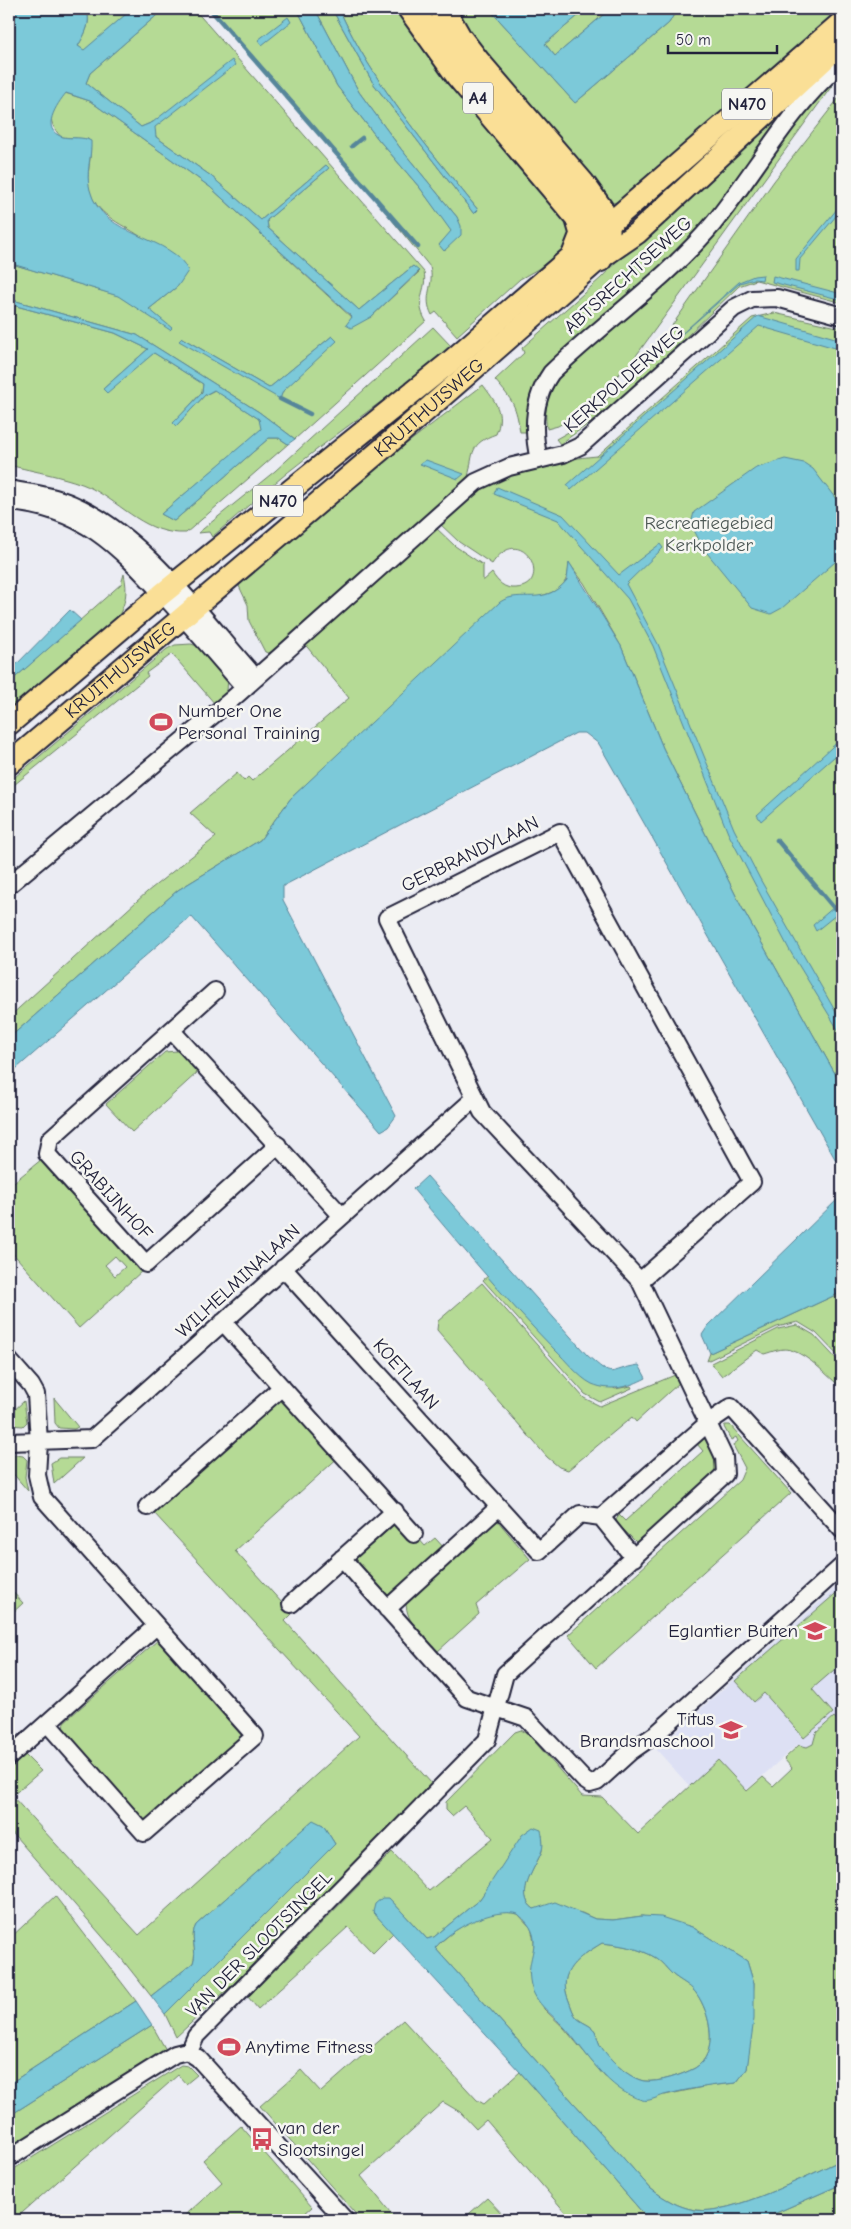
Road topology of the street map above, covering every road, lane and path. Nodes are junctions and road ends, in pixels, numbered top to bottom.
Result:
1 (411, 9) edge
2 (442, 9) edge
3 (842, 22) edge
4 (842, 43) edge
5 (842, 62) edge
6 (607, 226) junction
7 (588, 256) junction
8 (842, 316) edge
9 (544, 459) junction
10 (9, 489) edge
11 (9, 502) edge
12 (168, 590) junction
13 (189, 612) junction
14 (250, 683) junction
15 (9, 724) edge
16 (9, 764) edge
17 (9, 885) edge
18 (215, 991) dead end
19 (172, 1031) junction
20 (475, 1098) junction
21 (278, 1145) junction
22 (341, 1216) junction
23 (283, 1268) junction
24 (640, 1280) junction
25 (223, 1322) junction
26 (9, 1360) edge
27 (282, 1387) junction
28 (709, 1422) junction
29 (9, 1442) edge
30 (39, 1442) junction
31 (147, 1507) dead end
32 (499, 1507) junction
33 (394, 1511) junction
34 (602, 1517) junction
35 (842, 1530) edge
36 (414, 1534) dead end
37 (342, 1558) junction
38 (634, 1558) junction
39 (842, 1566) edge
40 (292, 1604) dead end
41 (387, 1609) junction
42 (156, 1626) junction
43 (496, 1709) junction
44 (47, 1723) junction
45 (9, 1757) edge
46 (189, 2052) junction
47 (9, 2158) edge
48 (345, 2220) edge

1 - 7 highway, A4
2 - 6 highway, A4
3 - 6 main road, N470
4 - 7 main road, KRUITHUISWEG / N470
5 - 9 street, ABTSRECHTSEWEG
6 - 7 highway
7 - 12 main road, KRUITHUISWEG / N470
7 - 13 main road, KRUITHUISWEG / N470
8 - 9 street, KERKPOLDERWEG
9 - 14 street, KERKPOLDERWEG
10 - 12 street
11 - 12 street
12 - 13 street
12 - 15 main road, KRUITHUISWEG / N470
13 - 14 street
13 - 16 main road, KRUITHUISWEG / N470
14 - 17 street, KERKPOLDERWEG
18 - 19 street, GRABIJNHOF
19 - 21 street
19 - 21 street, GRABIJNHOF
20 - 22 street, WILHELMINALAAN
20 - 24 street, GERBRANDYLAAN
20 - 24 street, GERBRANDYLAAN
21 - 22 street
22 - 23 street, WILHELMINALAAN
23 - 25 street, WILHELMINALAAN
23 - 32 street, KOETLAAN
24 - 28 street
25 - 27 street
25 - 30 street, WILHELMINALAAN
26 - 30 street
27 - 31 street
27 - 33 street
28 - 34 street
28 - 35 street
28 - 38 street, VAN DER SLOOTSINGEL
29 - 30 street, WILHELMINALAAN
30 - 42 street
32 - 34 street, KOETLAAN
32 - 41 street
33 - 36 street
33 - 37 street
34 - 38 street
37 - 40 street
37 - 41 street
38 - 43 street, VAN DER SLOOTSINGEL
39 - 43 street
41 - 43 street
42 - 44 street
42 - 44 street
43 - 46 street, VAN DER SLOOTSINGEL
44 - 45 street
46 - 47 street
46 - 48 street

